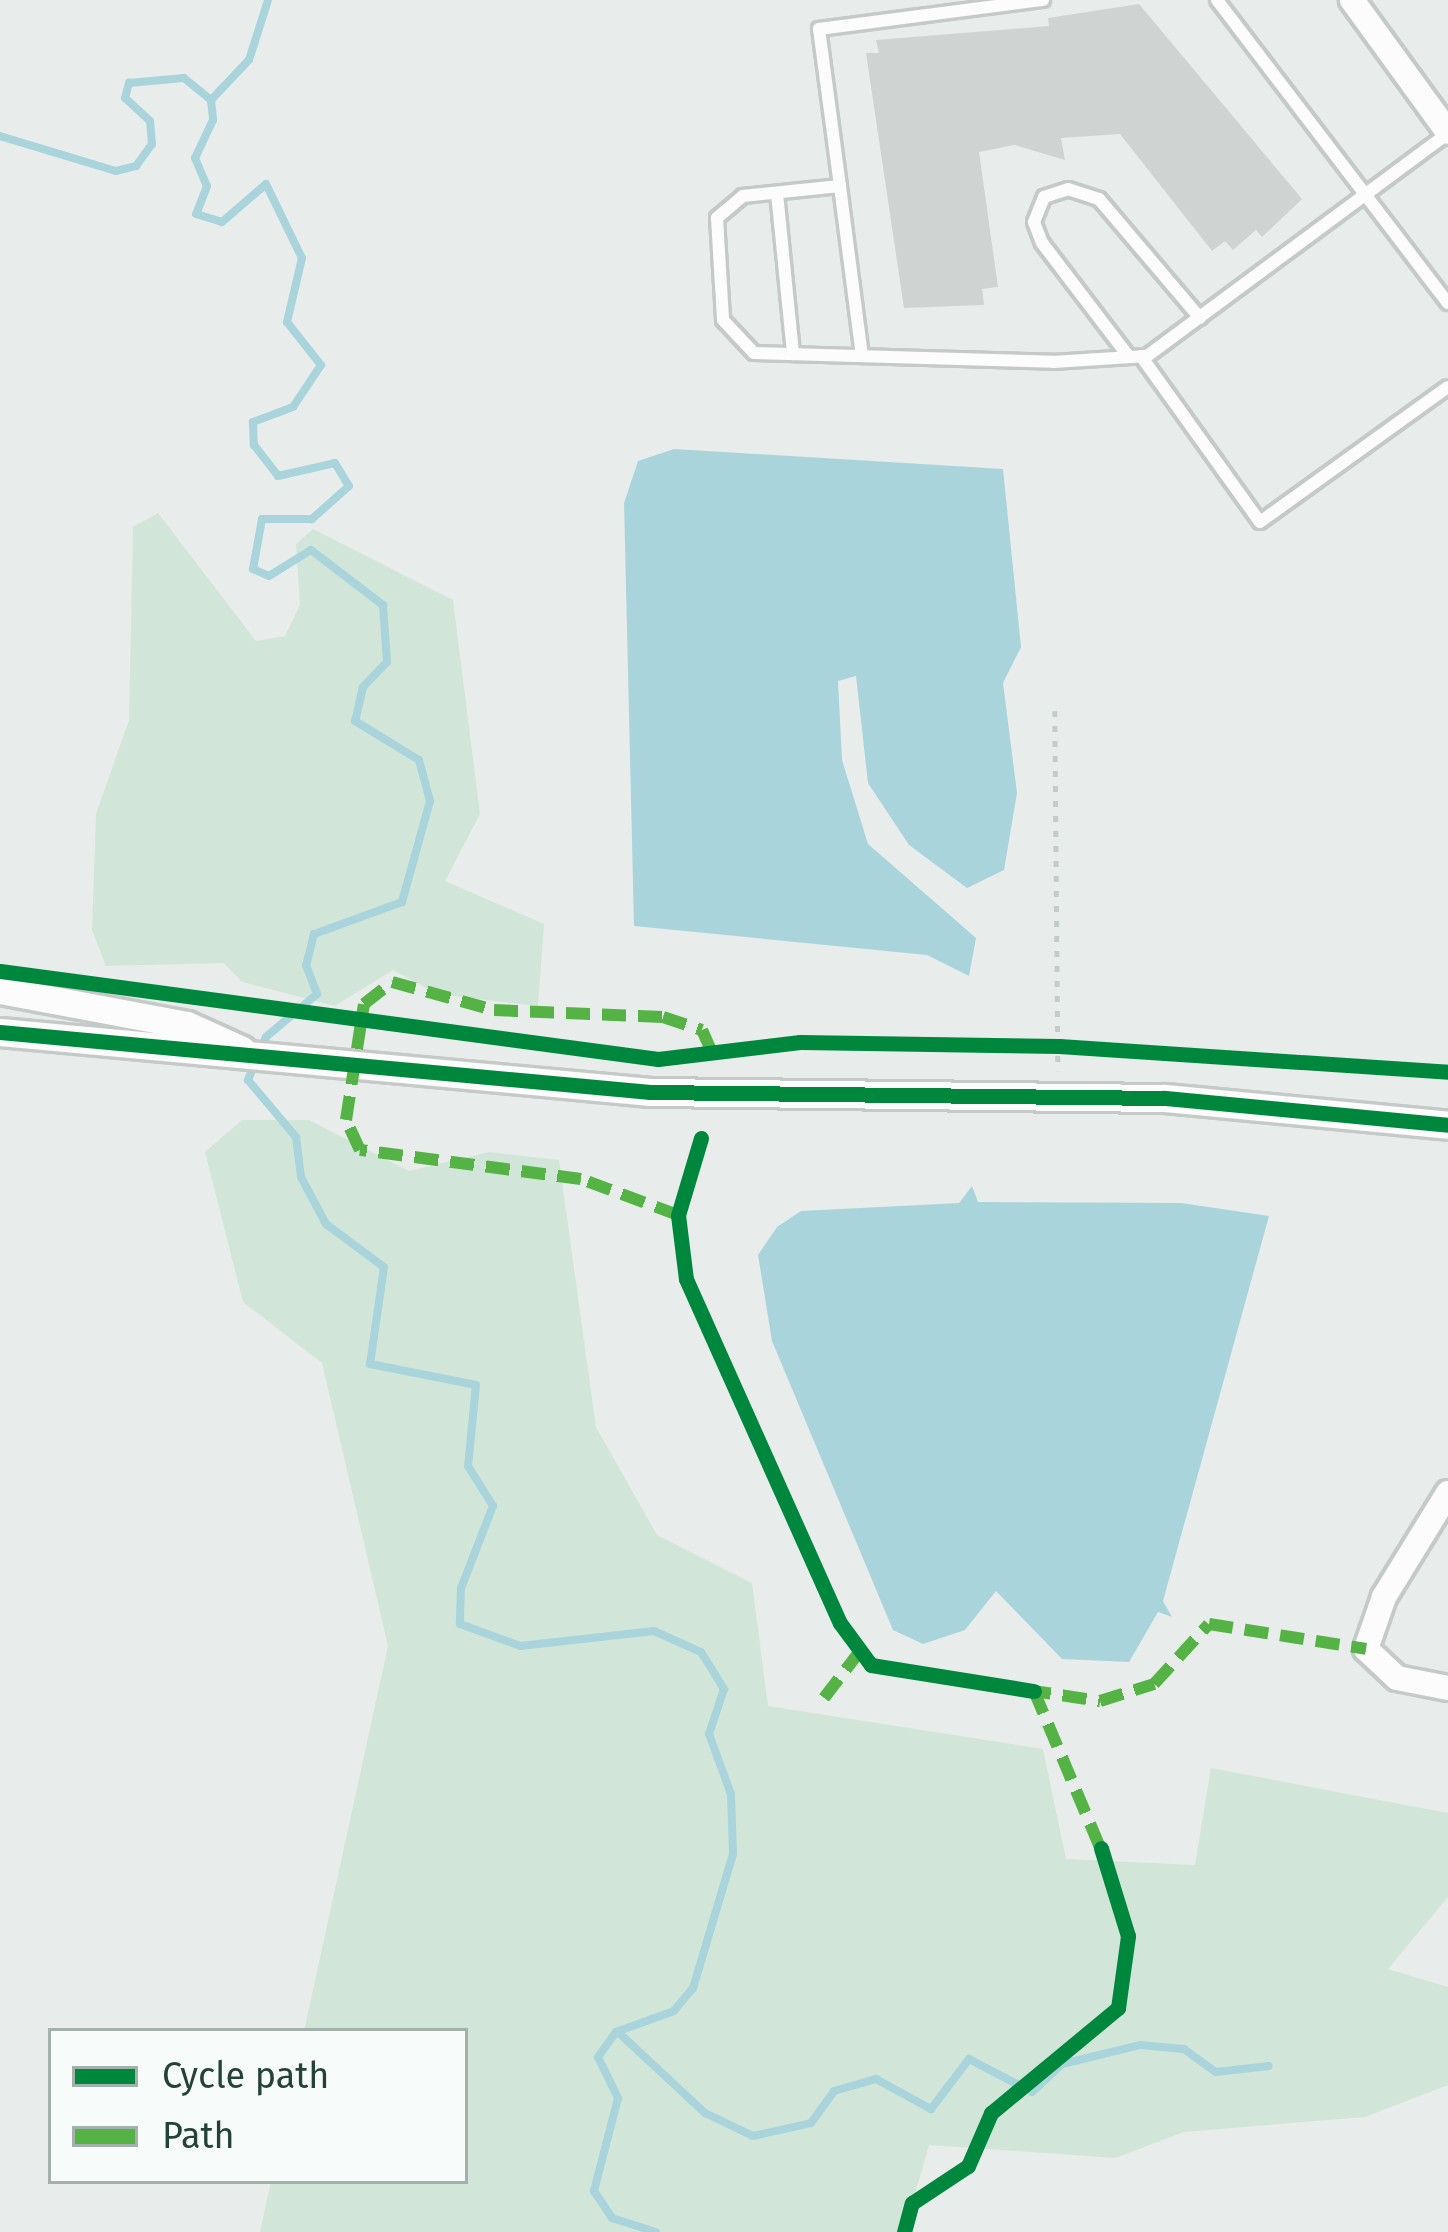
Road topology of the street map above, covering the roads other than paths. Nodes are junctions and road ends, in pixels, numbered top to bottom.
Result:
1 (1042, 0) edge
2 (1217, 0) edge
3 (1352, 0) edge
4 (1448, 133) edge
5 (840, 186) junction
6 (777, 193) junction
7 (1370, 196) junction
8 (1448, 303) edge
9 (1200, 318) junction
10 (793, 354) junction
11 (862, 356) junction
12 (1135, 356) junction
13 (1448, 387) edge
14 (0, 990) edge
15 (0, 1032) edge
16 (245, 1052) junction
17 (1448, 1125) edge
18 (1448, 1493) edge
19 (1448, 1688) edge

1 - 5 lane
2 - 7 lane
3 - 4 street
4 - 7 lane
5 - 6 lane
5 - 11 lane
6 - 10 lane
6 - 10 lane
7 - 8 lane
7 - 9 lane
9 - 12 lane
9 - 12 lane
10 - 11 lane
11 - 12 lane
12 - 13 lane
14 - 16 street
15 - 16 street
16 - 17 street
18 - 19 street

